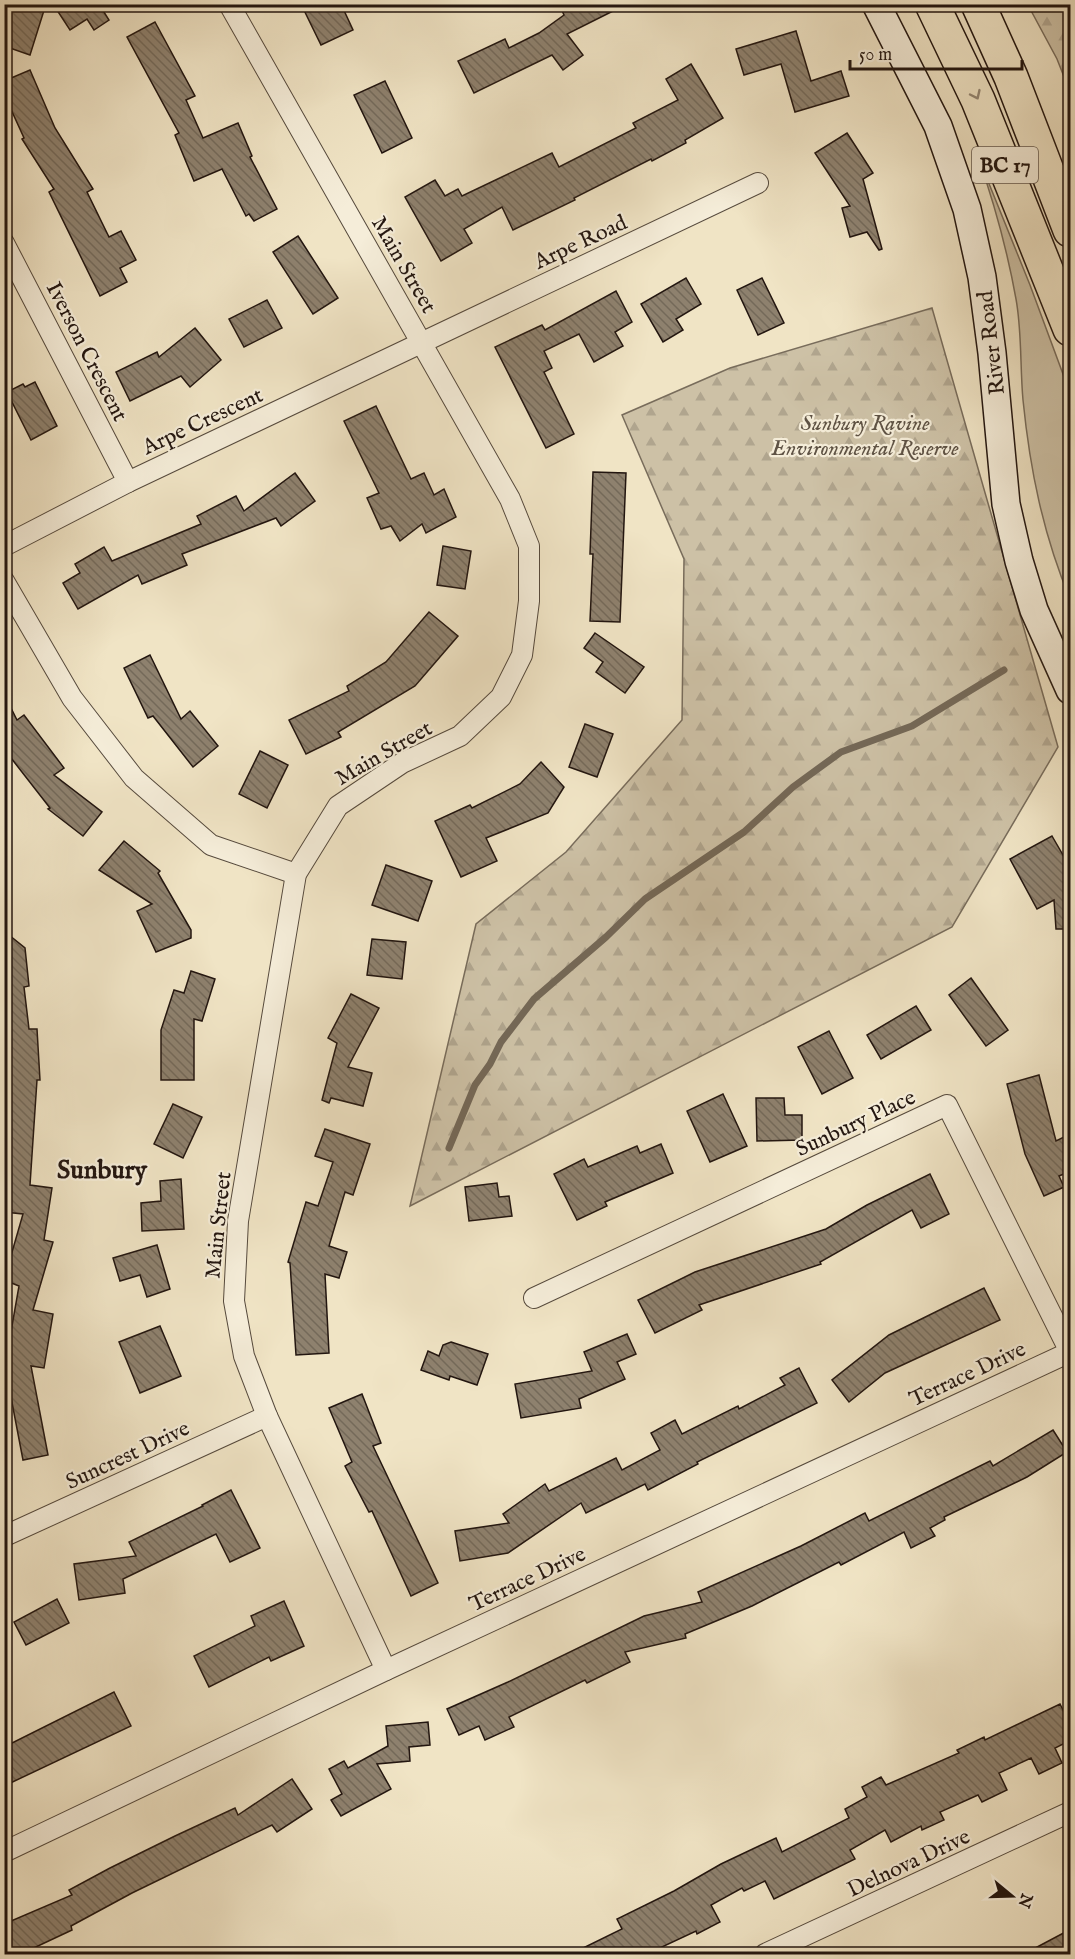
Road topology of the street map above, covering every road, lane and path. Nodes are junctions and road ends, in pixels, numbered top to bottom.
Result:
1 (230, 4) edge
2 (876, 4) edge
3 (932, 4) edge
4 (978, 4) edge
5 (758, 183) dead end
6 (1071, 230) edge
7 (4, 243) edge
8 (1071, 328) edge
9 (422, 342) junction
10 (128, 482) junction
11 (4, 546) edge
12 (4, 581) edge
13 (1071, 690) edge
14 (297, 874) junction
15 (534, 1298) dead end
16 (1070, 1352) edge
17 (267, 1416) junction
18 (5, 1534) edge
19 (386, 1670) junction
20 (1071, 1812) edge
21 (4, 1852) edge
22 (765, 1954) edge

1 - 9 street, Main Street
2 - 13 street, River Road
3 -> 8 highway, BC 17
4 - 6 highway, BC 17
5 - 9 street, Arpe Road
7 - 10 street, Iverson Crescent
9 - 10 street, Arpe Crescent
9 - 14 street, Main Street
10 - 11 street, Arpe Crescent
12 - 14 street
14 - 17 street, Main Street
15 - 16 street, Sunbury Place
16 - 19 street, Terrace Drive
17 - 18 street, Suncrest Drive
17 - 19 street, Main Street
19 - 21 street, Terrace Drive
20 - 22 street, Delnova Drive

